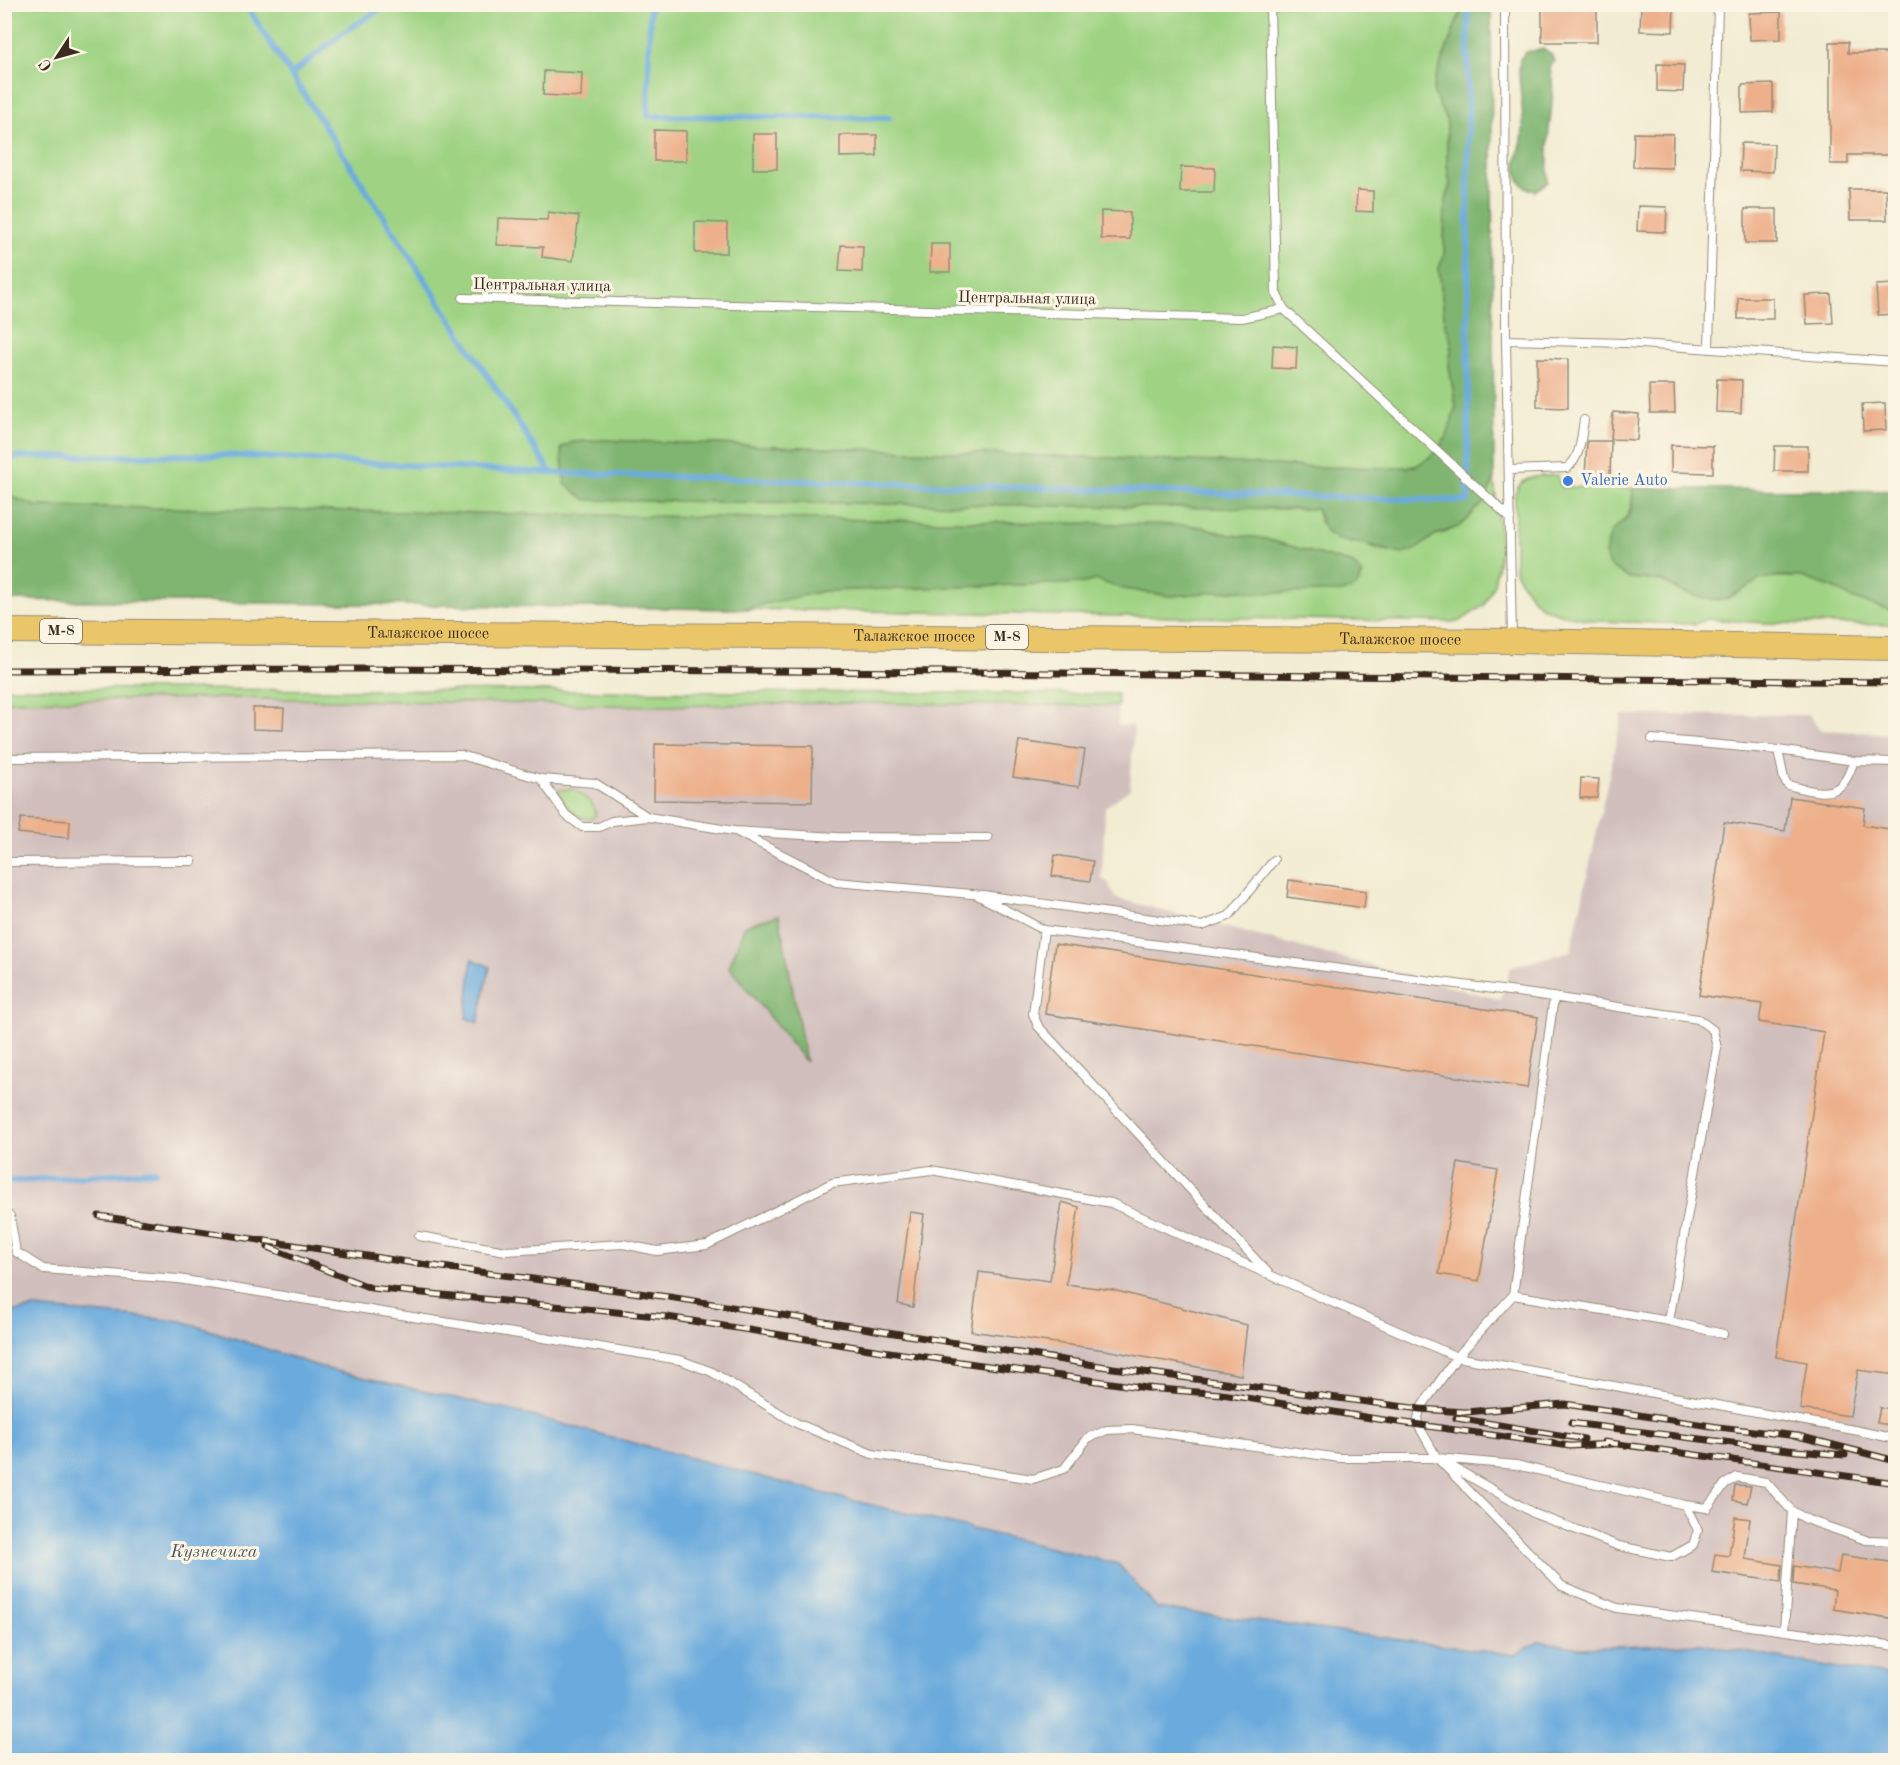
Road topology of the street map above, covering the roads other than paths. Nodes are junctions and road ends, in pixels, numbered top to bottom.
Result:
1 (1270, 4) edge
2 (1505, 4) edge
3 (1718, 4) edge
4 (463, 298) dead end
5 (1284, 309) junction
6 (1506, 340) junction
7 (1709, 348) junction
8 (1896, 362) edge
9 (1584, 420) dead end
10 (1509, 470) junction
11 (1510, 518) junction
12 (4, 631) edge
13 (1512, 641) junction
14 (1896, 648) edge
15 (1652, 739) dead end
16 (1778, 750) junction
17 (4, 758) edge
18 (1854, 761) junction
19 (1896, 762) edge
20 (541, 779) junction
21 (648, 818) junction
22 (734, 831) junction
23 (987, 838) dead end
24 (1274, 860) dead end
25 (192, 861) dead end
26 (4, 862) edge
27 (977, 895) junction
28 (1044, 930) junction
29 (1554, 997) junction
30 (10, 1216) dead end
31 (419, 1236) dead end
32 (1269, 1275) junction
33 (1513, 1295) junction
34 (1669, 1321) junction
35 (1723, 1334) dead end
36 (1457, 1357) junction
37 (1896, 1440) edge
38 (1437, 1458) junction
39 (1685, 1505) junction
40 (1792, 1511) junction
41 (1896, 1541) edge
42 (1784, 1631) junction
43 (1896, 1646) edge

1 - 5 lane
2 - 6 lane
3 - 7 lane
4 - 5 lane, Центральная улица
5 - 11 lane
6 - 7 lane
6 - 10 lane
7 - 8 lane
9 - 10 lane
10 - 11 lane
11 - 13 lane
12 - 13 main road, Талажское шоссе / М-8
13 - 14 main road, Талажское шоссе / М-8
15 - 16 lane
16 - 18 lane
16 - 18 lane
17 - 20 lane
18 - 19 lane
20 - 21 lane
20 - 21 lane
21 - 22 lane
22 - 23 lane
22 - 27 lane
24 - 27 lane
25 - 26 lane
27 - 28 lane
28 - 29 lane
28 - 32 lane
29 - 33 lane
29 - 34 lane
30 - 38 lane
31 - 32 lane
32 - 36 lane
33 - 34 lane
33 - 36 lane
34 - 35 lane
36 - 37 lane
36 - 38 lane
38 - 39 lane
38 - 39 lane
38 - 42 lane
39 - 40 lane
40 - 41 lane
40 - 42 lane
42 - 43 lane

